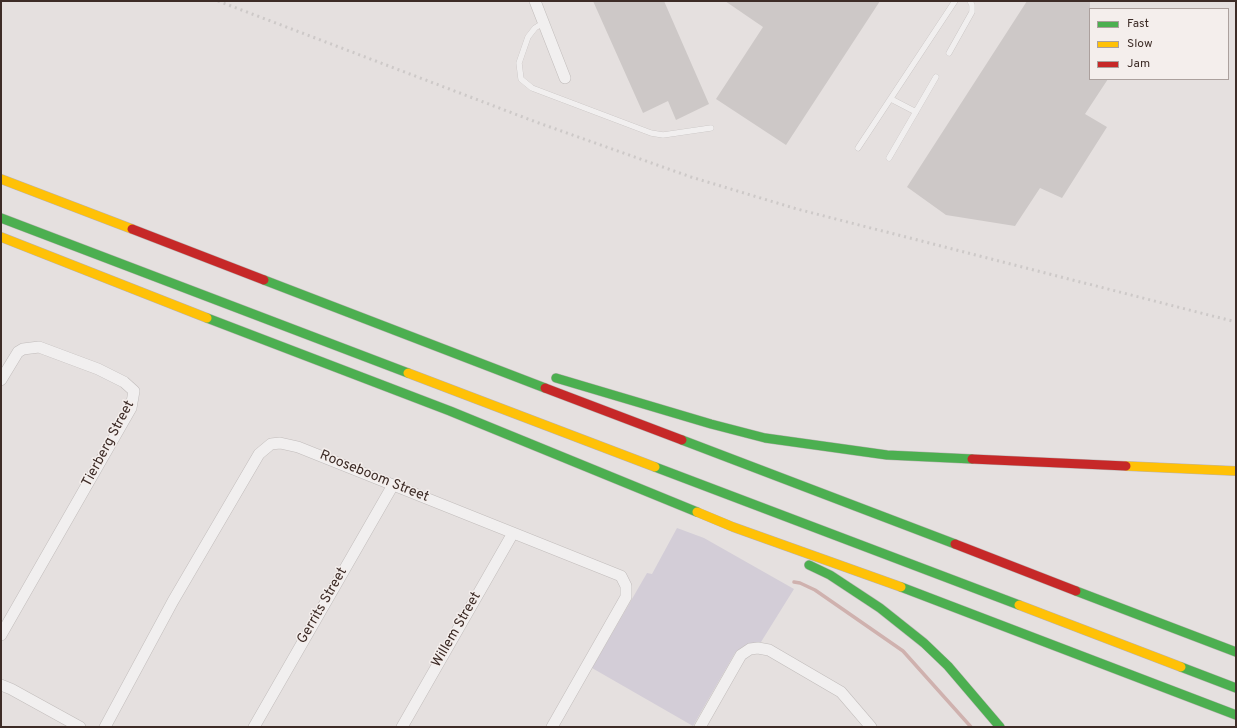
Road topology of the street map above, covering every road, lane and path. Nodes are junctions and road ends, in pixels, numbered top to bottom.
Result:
1 (535, 1) edge
2 (955, 1) edge
3 (970, 1) edge
4 (542, 23) junction
5 (949, 53) dead end
6 (936, 77) dead end
7 (565, 78) dead end
8 (891, 99) junction
9 (916, 112) junction
10 (711, 128) dead end
11 (858, 148) dead end
12 (889, 158) dead end
13 (1, 179) edge
14 (1, 218) edge
15 (1, 237) edge
16 (404, 333) junction
17 (508, 363) dead end
18 (545, 374) dead end
19 (1, 380) edge
20 (1236, 471) edge
21 (393, 484) junction
22 (733, 527) junction
23 (513, 533) junction
24 (1, 635) edge
25 (1236, 652) edge
26 (1, 685) edge
27 (1236, 688) edge
28 (1236, 715) edge
29 (80, 727) edge
30 (105, 727) edge
31 (254, 727) edge
32 (402, 727) edge
33 (552, 727) edge
34 (700, 727) edge
35 (871, 727) edge
36 (1000, 727) edge

1 - 4 street
2 - 8 lane
3 - 5 lane
4 - 7 street
4 - 10 lane
6 - 9 lane
8 - 9 lane
8 - 11 lane
9 - 12 lane
13 - 16 highway
14 - 27 highway
15 - 22 highway
16 - 17 highway
16 - 25 highway
18 - 20 highway
19 - 24 street, Tierberg Street
21 - 23 street, Rooseboom Street
21 - 30 street, Rooseboom Street
21 - 31 street, Gerrits Street
22 - 28 highway
22 - 36 highway
23 - 32 street, Willem Street
23 - 33 street, Rooseboom Street
26 - 29 street
34 - 35 street

